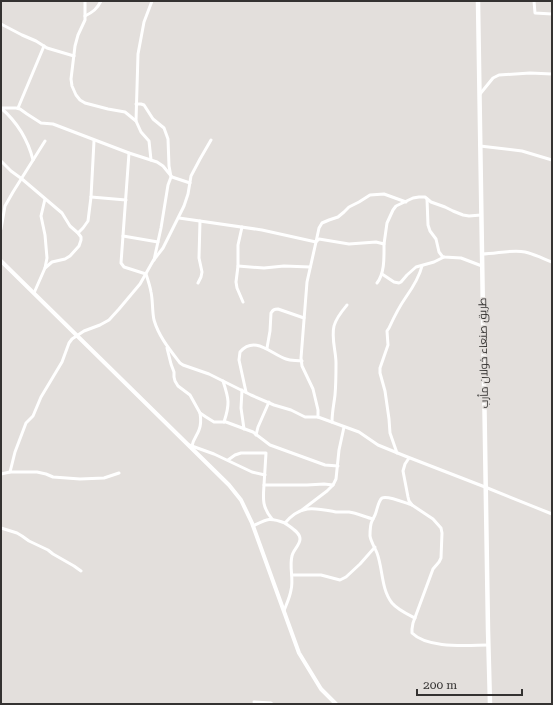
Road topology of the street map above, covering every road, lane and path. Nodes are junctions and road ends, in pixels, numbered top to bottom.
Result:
1 (85, 1) edge
2 (101, 1) edge
3 (152, 1) edge
4 (478, 1) edge
5 (534, 1) edge
6 (552, 14) edge
7 (85, 16) junction
8 (1, 24) edge
9 (44, 46) junction
10 (74, 56) junction
11 (552, 74) edge
12 (480, 94) junction
13 (136, 104) junction
14 (1, 108) edge
15 (18, 108) junction
16 (136, 121) junction
17 (94, 140) junction
18 (211, 140) dead end
19 (45, 141) dead end
20 (480, 146) junction
21 (129, 153) junction
22 (33, 160) junction
23 (151, 160) junction
24 (552, 160) edge
25 (1, 161) edge
26 (171, 177) junction
27 (22, 179) junction
28 (190, 183) junction
29 (92, 197) junction
30 (45, 199) junction
31 (427, 199) junction
32 (126, 200) junction
33 (406, 202) junction
34 (481, 215) junction
35 (179, 218) junction
36 (200, 221) junction
37 (242, 227) junction
38 (1, 229) edge
39 (78, 232) junction
40 (123, 236) junction
41 (158, 242) junction
42 (316, 242) junction
43 (384, 244) junction
44 (482, 254) junction
45 (444, 258) junction
46 (153, 261) junction
47 (1, 262) edge
48 (552, 262) edge
49 (238, 266) junction
50 (422, 266) junction
51 (482, 266) junction
52 (310, 267) junction
53 (45, 268) junction
54 (146, 274) junction
55 (382, 274) junction
56 (198, 283) dead end
57 (377, 283) dead end
58 (34, 293) junction
59 (244, 302) dead end
60 (347, 304) dead end
61 (304, 318) junction
62 (76, 336) junction
63 (167, 346) junction
64 (267, 348) junction
65 (302, 361) junction
66 (223, 380) junction
67 (242, 390) junction
68 (246, 392) junction
69 (269, 402) junction
70 (200, 413) junction
71 (318, 417) junction
72 (224, 422) junction
73 (332, 422) junction
74 (344, 427) junction
75 (244, 429) junction
76 (256, 435) junction
77 (187, 444) junction
78 (270, 445) junction
79 (192, 446) junction
80 (266, 453) junction
81 (397, 453) junction
82 (408, 458) junction
83 (228, 460) junction
84 (338, 466) junction
85 (10, 472) junction
86 (119, 473) dead end
87 (1, 474) edge
88 (265, 475) junction
89 (264, 485) junction
90 (333, 485) junction
91 (485, 486) junction
92 (412, 505) junction
93 (301, 511) junction
94 (552, 514) edge
95 (272, 519) junction
96 (373, 519) junction
97 (285, 523) junction
98 (253, 526) junction
99 (1, 528) edge
100 (375, 548) junction
101 (81, 571) dead end
102 (292, 574) junction
103 (284, 611) junction
104 (415, 618) junction
105 (488, 645) junction
106 (254, 702) dead end
107 (272, 704) edge
108 (336, 704) edge
109 (490, 704) edge

1 - 7 street
2 - 7 street
3 - 13 street
4 - 12 main road, طريق صنعاء خولان مأرب
5 - 6 street
7 - 10 street
8 - 9 street
9 - 10 street
9 - 15 street
10 - 16 street
11 - 12 street
12 - 20 main road, طريق صنعاء خولان مأرب
13 - 16 street
13 - 26 street
14 - 15 street
14 - 22 street
15 - 17 street
16 - 23 street
17 - 21 street
17 - 29 street
18 - 28 street
19 - 22 street
20 - 24 street
20 - 34 main road, طريق صنعاء خولان مأرب
21 - 23 street
21 - 32 street
22 - 27 street
23 - 26 street
25 - 27 street
26 - 28 street
26 - 41 street
27 - 30 street
27 - 38 street
28 - 35 street
29 - 32 street
29 - 39 street
30 - 39 street
30 - 53 street
31 - 33 street
31 - 34 street
31 - 45 street
32 - 40 street
33 - 42 street
33 - 43 street
34 - 44 main road, طريق صنعاء خولان مأرب
35 - 36 street
35 - 46 street
36 - 37 street
36 - 56 street
37 - 42 street
37 - 49 street
39 - 53 street
40 - 41 street
40 - 54 street
41 - 46 street
42 - 43 street
42 - 52 street
43 - 55 street
44 - 48 street
44 - 51 main road, طريق صنعاء خولان مأرب
45 - 50 street
45 - 51 street
46 - 54 street
47 - 58 street
49 - 52 street
49 - 59 street
50 - 55 street
50 - 81 street
51 - 91 main road, طريق صنعاء خولان مأرب
52 - 61 street
53 - 58 street
54 - 62 street
54 - 63 street
55 - 57 street
58 - 62 street
60 - 73 street
61 - 64 street
61 - 65 street
62 - 77 street
62 - 85 street
63 - 66 street
63 - 70 street
64 - 65 street
64 - 68 street
65 - 71 street
66 - 67 street
66 - 72 street
67 - 68 street
67 - 75 street
68 - 69 street
69 - 71 street
69 - 76 street
70 - 72 street
70 - 79 street
71 - 73 street
72 - 75 street
73 - 74 street
74 - 81 street
74 - 84 street
75 - 76 street
76 - 78 street
77 - 79 street
77 - 98 street
78 - 80 street
78 - 84 street
79 - 83 street
80 - 83 street
80 - 88 street
81 - 82 street
82 - 91 street
82 - 92 street
83 - 88 street
84 - 90 street
85 - 86 street
85 - 87 street
88 - 89 street
89 - 90 street
89 - 95 street
90 - 93 street
91 - 94 street
91 - 105 main road, طريق صنعاء خولان مأرب
92 - 96 street
92 - 104 street
93 - 96 street
93 - 97 street
95 - 97 street
95 - 98 street
96 - 100 street
97 - 102 street
98 - 103 street
99 - 101 street
100 - 102 street
100 - 104 street
102 - 103 street
103 - 108 street
104 - 105 street
105 - 109 main road, طريق صنعاء خولان مأرب
106 - 107 street

